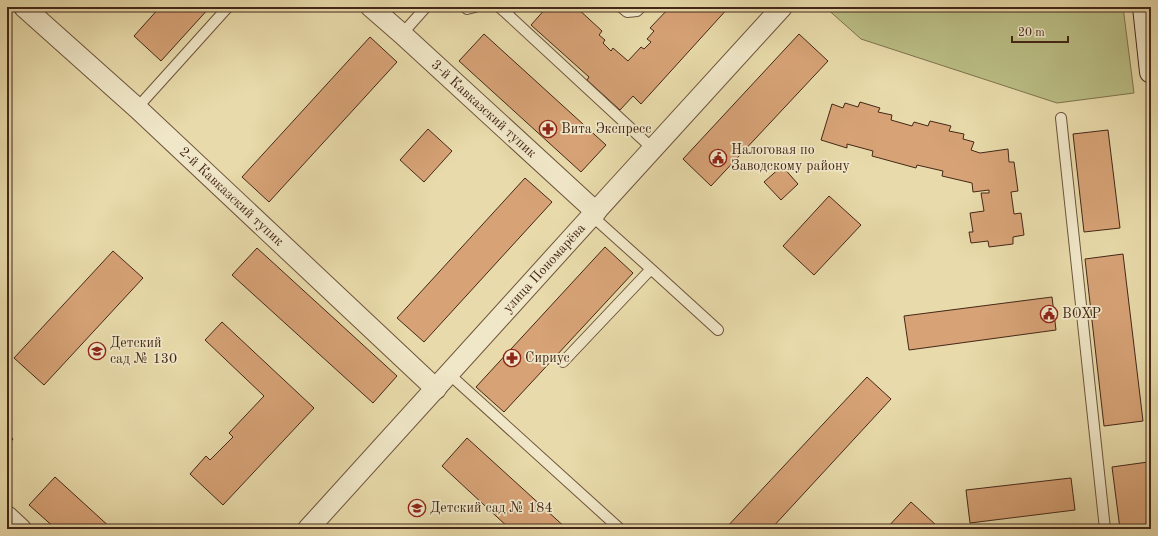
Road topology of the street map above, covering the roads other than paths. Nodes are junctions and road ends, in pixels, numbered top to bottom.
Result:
1 (24, 7) edge
2 (228, 7) edge
3 (371, 7) edge
4 (426, 7) edge
5 (465, 7) edge
6 (475, 7) edge
7 (622, 7) edge
8 (641, 7) edge
9 (782, 7) edge
10 (1144, 7) edge
11 (506, 9) edge
12 (402, 34) junction
13 (1151, 72) edge
14 (137, 108) junction
15 (1062, 118) dead end
16 (652, 148) junction
17 (594, 214) junction
18 (651, 269) junction
19 (718, 330) dead end
20 (563, 362) dead end
21 (449, 374) junction
22 (436, 389) junction
23 (7, 516) edge
24 (21, 529) edge
25 (308, 529) edge
26 (620, 529) edge
27 (1105, 529) edge

1 - 14 street, 2-й Кавказский тупик
2 - 14 lane
3 - 12 street, 3-й Кавказский тупик
4 - 12 lane
5 - 6 lane
7 - 8 lane
9 - 16 street, улица Пономарёва
10 - 13 main road
11 - 16 lane
12 - 17 street, 3-й Кавказский тупик
14 - 22 street, 2-й Кавказский тупик
15 - 27 lane
16 - 17 street, улица Пономарёва
17 - 18 lane
17 - 21 street, улица Пономарёва
18 - 19 lane
18 - 20 lane
21 - 22 street, улица Пономарёва
21 - 26 lane
22 - 25 street, улица Пономарёва
23 - 24 street

